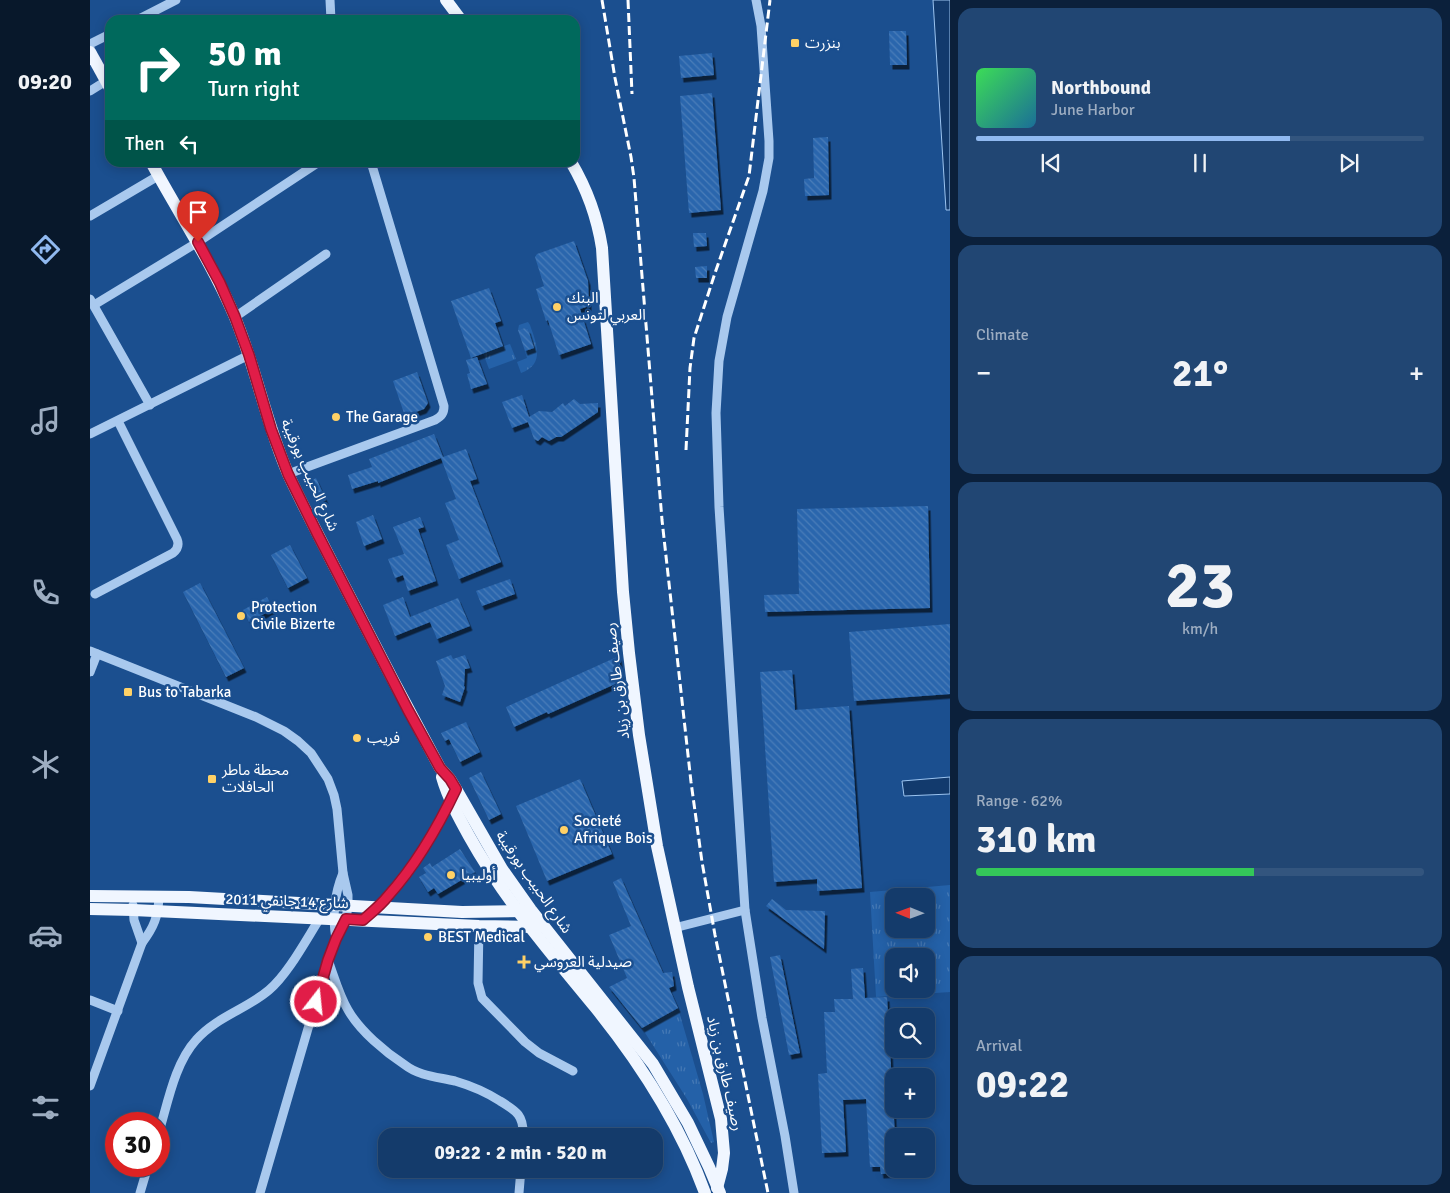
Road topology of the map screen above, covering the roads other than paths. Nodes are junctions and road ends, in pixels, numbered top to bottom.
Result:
1 (176, 0) edge
2 (330, 0) edge
3 (446, 0) edge
4 (756, 0) edge
5 (147, 15) edge
6 (331, 15) edge
7 (457, 15) edge
8 (105, 36) edge
9 (90, 44) edge
10 (90, 52) edge
11 (105, 80) edge
12 (105, 86) edge
13 (90, 91) edge
14 (154, 167) edge
15 (311, 167) edge
16 (372, 167) edge
17 (574, 167) edge
18 (158, 176) junction
19 (90, 216) edge
20 (198, 242) junction
21 (326, 254) dead end
22 (92, 302) edge
23 (235, 317) junction
24 (249, 355) junction
25 (150, 404) junction
26 (118, 420) junction
27 (90, 434) edge
28 (288, 474) junction
29 (95, 594) dead end
30 (94, 653) edge
31 (90, 672) edge
32 (454, 795) junction
33 (343, 873) junction
34 (90, 896) edge
35 (134, 896) junction
36 (159, 897) junction
37 (334, 905) junction
38 (348, 906) junction
39 (377, 908) junction
40 (90, 909) edge
41 (133, 910) junction
42 (531, 910) junction
43 (745, 910) junction
44 (158, 911) junction
45 (518, 912) junction
46 (333, 919) junction
47 (363, 920) junction
48 (480, 926) junction
49 (543, 926) junction
50 (529, 927) junction
51 (674, 928) junction
52 (142, 943) junction
53 (328, 960) junction
54 (90, 1000) edge
55 (118, 1011) junction
56 (573, 1071) dead end
57 (90, 1086) edge
58 (165, 1112) edge
59 (522, 1128) edge
60 (145, 1177) edge
61 (520, 1178) edge
62 (718, 1191) edge
63 (140, 1193) edge
64 (260, 1193) edge
65 (519, 1193) edge
66 (705, 1193) edge
67 (794, 1193) edge

1 - 5 street
2 - 6 street
3 - 7 main road
4 - 43 street
8 - 9 street
10 - 11 main road
12 - 13 street
14 - 18 main road, شارع الحبيب بورقيبة
15 - 20 street
16 - 28 street
17 - 51 main road, رصيف طارق بن زياد
18 - 19 street
18 - 20 main road, شارع الحبيب بورقيبة
20 - 22 street
20 - 23 main road, شارع الحبيب بورقيبة
21 - 23 street
22 - 25 street
23 - 24 main road, شارع الحبيب بورقيبة
24 - 25 street
24 - 28 main road, شارع الحبيب بورقيبة
25 - 26 street
26 - 27 street
26 - 29 street
28 - 32 main road, شارع الحبيب بورقيبة
30 - 31 street
30 - 33 street
32 - 39 street
32 - 42 main road, شارع الحبيب بورقيبة
32 - 45 main road, شارع الحبيب بورقيبة
33 - 37 street
33 - 38 street
34 - 35 main road, شارع 14 جانفي 2011
35 - 36 main road, شارع 14 جانفي 2011
35 - 41 street
36 - 37 main road, شارع 14 جانفي 2011
36 - 44 street
37 - 38 main road, شارع 14 جانفي 2011
37 - 46 street
38 - 39 main road, شارع 14 جانفي 2011
38 - 46 street
39 - 45 main road, شارع 14 جانفي 2011
39 - 47 street
40 - 41 main road, شارع 14 جانفي 2011
41 - 44 main road, شارع 14 جانفي 2011
41 - 52 street
42 - 45 main road, شارع 14 جانفي 2011
42 - 49 main road, شارع الحبيب بورقيبة
43 - 51 street
43 - 67 street
44 - 46 main road, شارع 14 جانفي 2011
44 - 52 street
45 - 50 main road, شارع الحبيب بورقيبة
46 - 47 main road, شارع 14 جانفي 2011
46 - 53 street
46 - 58 street
47 - 48 main road, شارع 14 جانفي 2011
48 - 50 main road, شارع 14 جانفي 2011
48 - 56 street
49 - 50 main road, شارع 14 جانفي 2011
49 - 62 main road, شارع الحبيب بورقيبة
50 - 66 main road, شارع الحبيب بورقيبة
51 - 62 main road, رصيف طارق بن زياد
52 - 55 street
53 - 59 street
53 - 64 street
54 - 55 street
55 - 57 street
60 - 63 street
61 - 65 street

